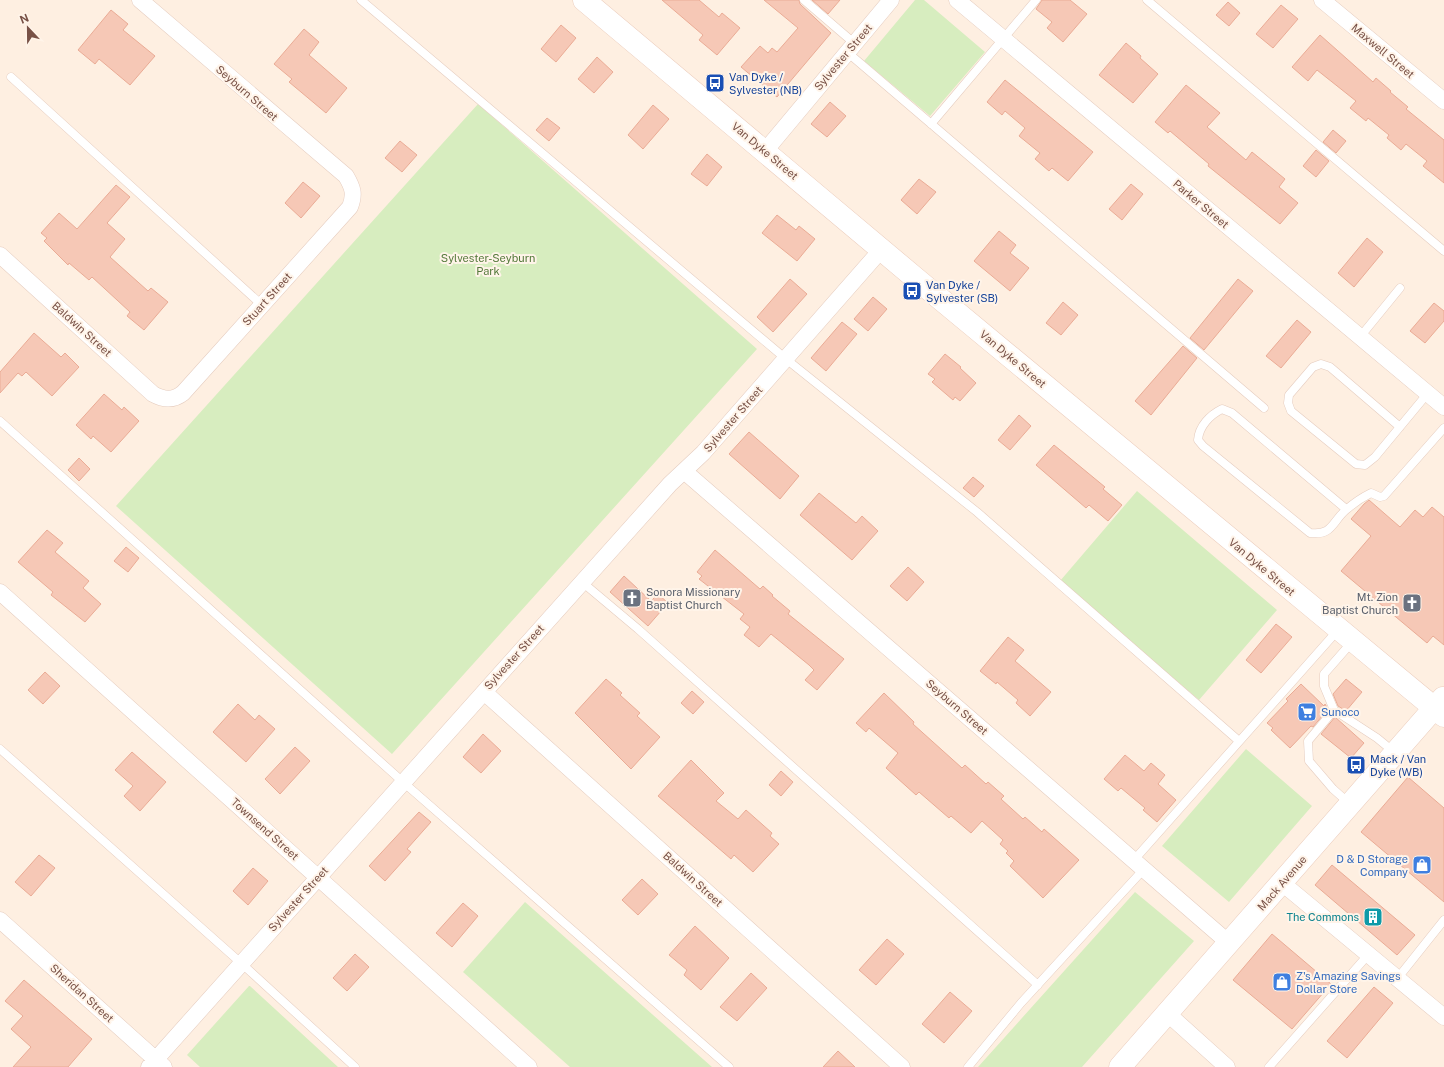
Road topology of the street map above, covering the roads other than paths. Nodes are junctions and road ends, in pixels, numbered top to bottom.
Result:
1 (140, 0) edge
2 (361, 0) edge
3 (584, 0) edge
4 (804, 0) edge
5 (891, 0) edge
6 (957, 0) edge
7 (1036, 0) edge
8 (1147, 0) edge
9 (1322, 0) edge
10 (1004, 39) junction
11 (851, 48) junction
12 (11, 77) dead end
13 (1444, 101) edge
14 (931, 124) junction
15 (765, 151) junction
16 (353, 188) joint
17 (881, 250) junction
18 (1444, 251) edge
19 (0, 255) edge
20 (1400, 288) dead end
21 (262, 305) junction
22 (1360, 337) junction
23 (786, 359) junction
24 (1428, 393) junction
25 (166, 399) joint
26 (1444, 407) edge
27 (1264, 408) dead end
28 (0, 421) edge
29 (1400, 427) junction
30 (1444, 428) edge
31 (684, 471) junction
32 (1346, 509) junction
33 (582, 582) junction
34 (0, 592) edge
35 (1346, 636) junction
36 (484, 692) junction
37 (1441, 708) edge
38 (1334, 710) junction
39 (1239, 741) junction
40 (0, 749) edge
41 (1395, 754) junction
42 (403, 782) junction
43 (1351, 804) junction
44 (1139, 864) junction
45 (318, 877) junction
46 (1282, 883) junction
47 (0, 920) edge
48 (1444, 920) edge
49 (1229, 943) junction
50 (1368, 955) junction
51 (241, 963) junction
52 (1397, 978) junction
53 (1038, 985) junction
54 (1167, 1013) junction
55 (1444, 1017) edge
56 (156, 1064) edge
57 (355, 1067) edge
58 (529, 1067) edge
59 (729, 1067) edge
60 (902, 1067) edge
61 (968, 1067) edge
62 (1120, 1067) edge
63 (1228, 1067) edge
64 (1269, 1067) edge

1 - 16 street, Seyburn Street
2 - 23 lane
3 - 15 main road, Van Dyke Street
4 - 11 lane
5 - 11 street, Sylvester Street
6 - 10 street, Parker Street
7 - 10 lane
8 - 18 lane
9 - 13 street, Maxwell Street
10 - 14 lane
10 - 22 street, Parker Street
11 - 14 lane
11 - 15 street, Sylvester Street
12 - 21 lane
14 - 27 lane
15 - 17 main road, Van Dyke Street
16 - 21 street, Stuart Street
17 - 23 street, Sylvester Street
17 - 35 main road, Van Dyke Street
19 - 25 street, Baldwin Street
20 - 22 lane
21 - 25 street, Stuart Street
22 - 24 street, Parker Street
23 - 31 street, Sylvester Street
23 - 39 lane
24 - 26 street, Parker Street
24 - 29 lane
28 - 42 lane
29 - 29 lane
30 - 32 lane
31 - 33 street, Sylvester Street
31 - 44 street, Seyburn Street
32 - 32 lane
33 - 36 street, Sylvester Street
33 - 53 lane
34 - 45 street, Townsend Street
35 - 37 main road, Van Dyke Street
35 - 38 lane
35 - 39 lane
36 - 42 street, Sylvester Street
36 - 60 street, Baldwin Street
37 - 41 main road, Mack Avenue
38 - 41 lane
38 - 43 lane
39 - 44 lane
40 - 51 lane
41 - 43 main road, Mack Avenue
42 - 45 street, Sylvester Street
42 - 59 lane
43 - 46 main road, Mack Avenue
44 - 49 street, Seyburn Street
44 - 53 lane
45 - 51 street, Sylvester Street
45 - 58 street, Townsend Street
46 - 49 main road, Mack Avenue
46 - 50 street
47 - 56 street, Sheridan Street
48 - 52 lane
49 - 54 main road, Mack Avenue
50 - 52 street
50 - 64 lane
51 - 56 street, Sylvester Street
51 - 57 lane
52 - 55 street
53 - 61 lane
54 - 62 main road, Mack Avenue
54 - 63 street

